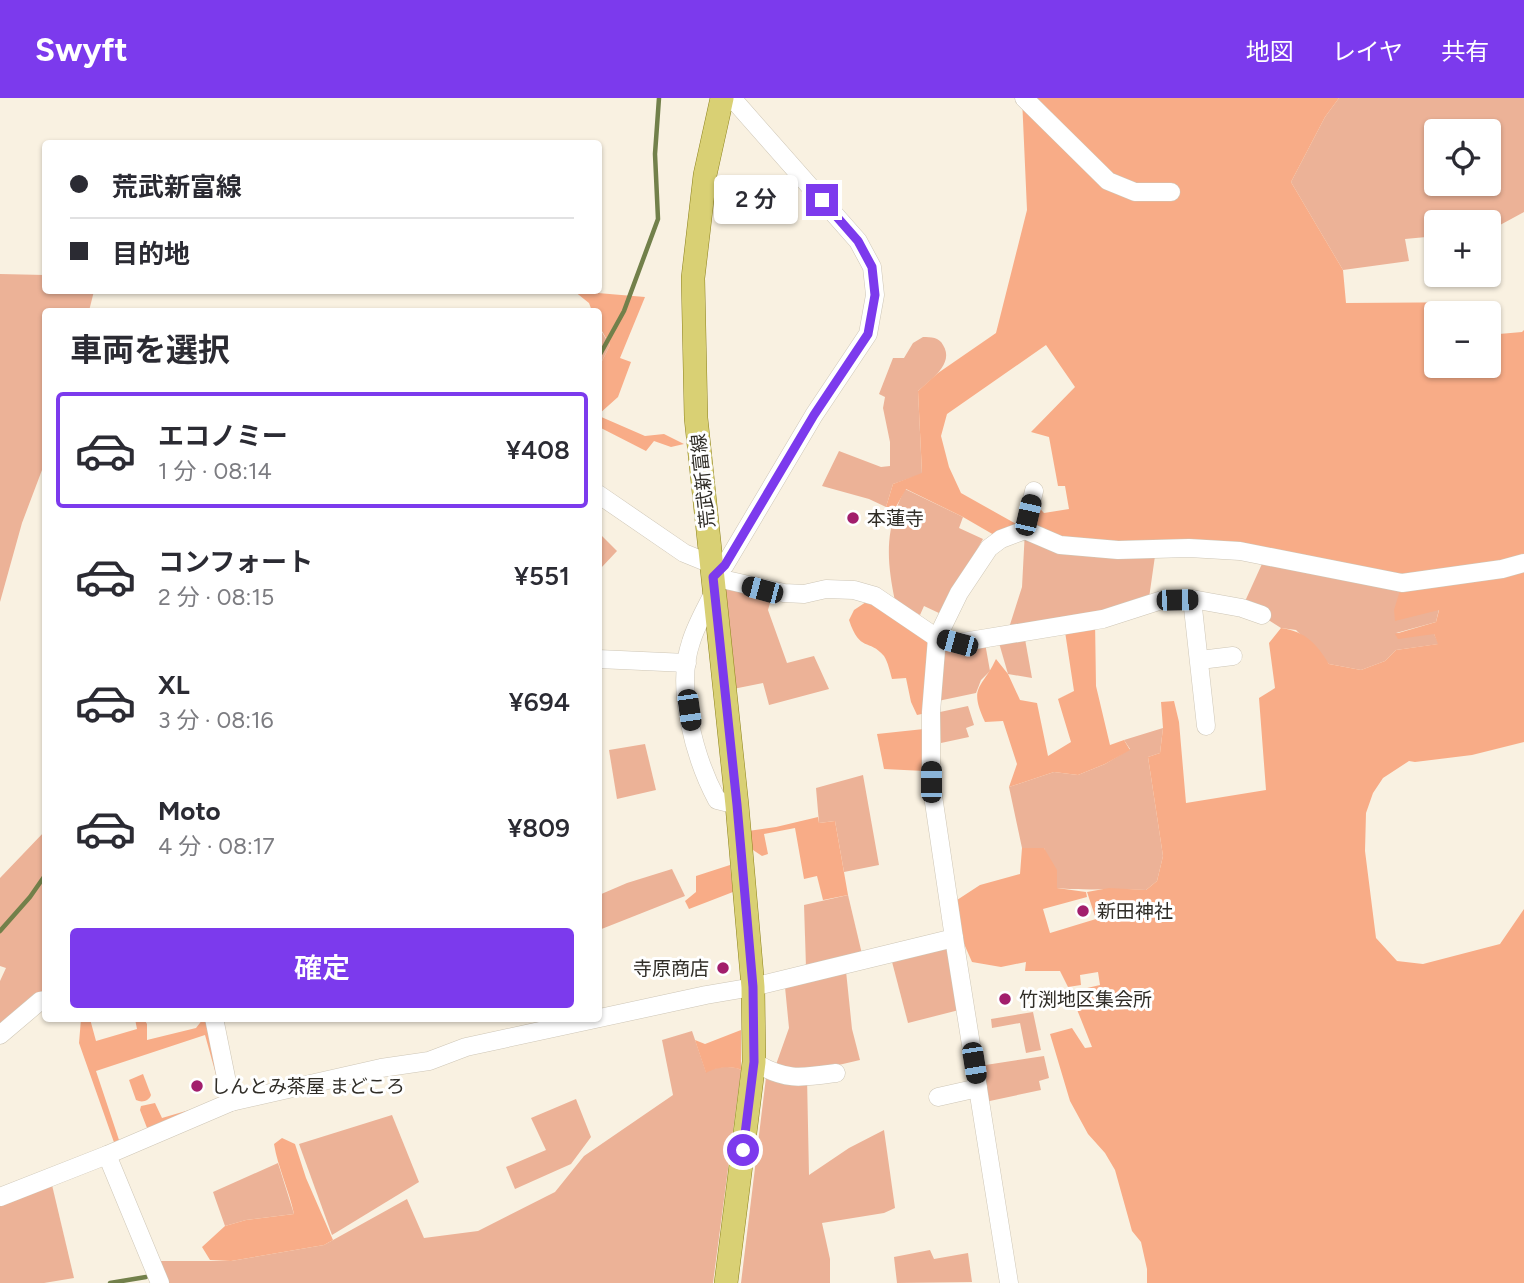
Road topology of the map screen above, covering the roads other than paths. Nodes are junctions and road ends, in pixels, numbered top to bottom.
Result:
1 (722, 98) edge
2 (732, 98) edge
3 (1024, 98) edge
4 (1171, 192) dead end
5 (1034, 491) dead end
6 (602, 497) edge
7 (1025, 530) junction
8 (1524, 563) edge
9 (713, 578) junction
10 (1192, 599) junction
11 (1262, 615) dead end
12 (937, 638) junction
13 (1233, 656) dead end
14 (602, 659) edge
15 (1200, 660) junction
16 (687, 663) junction
17 (1206, 726) dead end
18 (737, 805) junction
19 (954, 938) junction
20 (753, 987) junction
21 (42, 1001) edge
22 (602, 1018) edge
23 (215, 1022) edge
24 (581, 1022) edge
25 (0, 1035) edge
26 (754, 1062) junction
27 (836, 1073) dead end
28 (978, 1088) junction
29 (938, 1097) dead end
30 (232, 1102) junction
31 (107, 1155) junction
32 (0, 1197) edge
33 (160, 1283) edge
34 (726, 1283) edge
35 (1009, 1283) edge

1 - 9 main road, 荒武新富線
2 - 9 street
3 - 4 street
5 - 7 street
6 - 9 street
7 - 8 street
7 - 12 street
9 - 12 street
9 - 16 street
9 - 18 main road, 荒武新富線
10 - 11 street
10 - 12 street
10 - 15 street
12 - 19 street
13 - 15 street
14 - 16 street
15 - 17 street
16 - 18 street
18 - 20 main road, 荒武新富線
19 - 20 street
19 - 28 street
20 - 22 street
20 - 26 main road, 荒武新富線
21 - 25 street
23 - 30 street
24 - 30 street
26 - 27 street
26 - 34 main road, 荒武新富線
28 - 29 street
28 - 35 street
30 - 31 street
31 - 32 street
31 - 33 street

